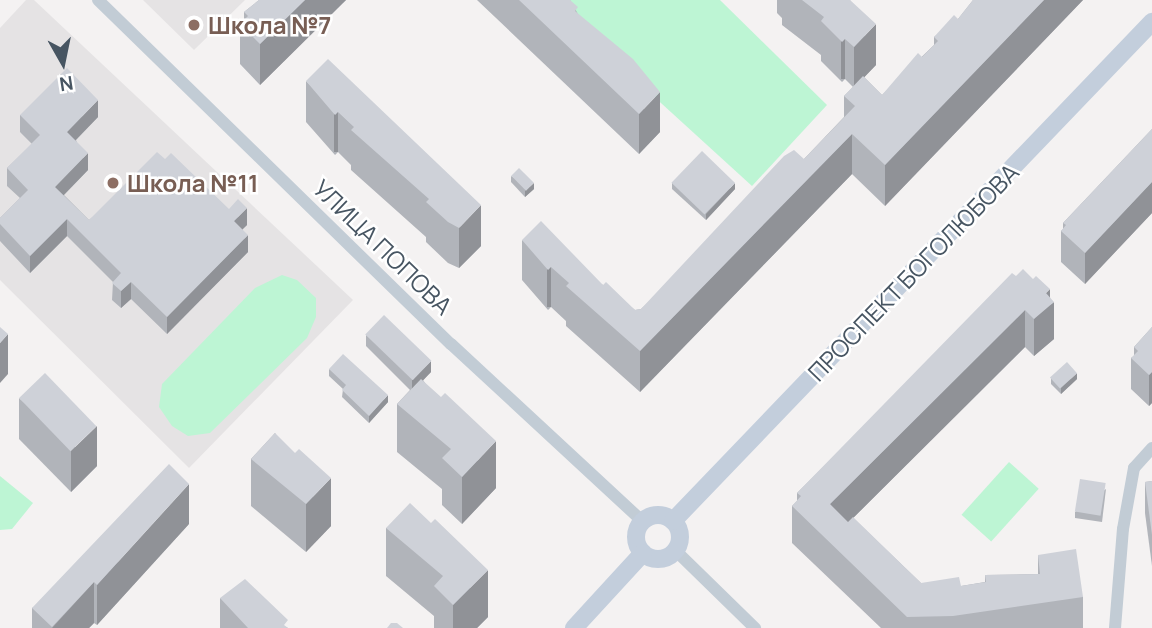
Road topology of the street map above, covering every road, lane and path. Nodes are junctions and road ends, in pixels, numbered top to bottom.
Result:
1 (98, 0) edge
2 (1152, 22) edge
3 (1152, 448) edge
4 (642, 521) junction
5 (673, 521) junction
6 (675, 550) junction
7 (643, 553) junction
8 (574, 628) edge
9 (755, 628) edge
10 (1115, 628) edge

1 - 4 street, УЛИЦА ПОПОВА
2 - 5 main road, ПРОСПЕКТ БОГОЛЮБОВА
3 - 10 street
4 - 5 main road
4 - 7 main road
5 - 6 main road
6 - 7 main road
6 - 9 street
7 - 8 main road

